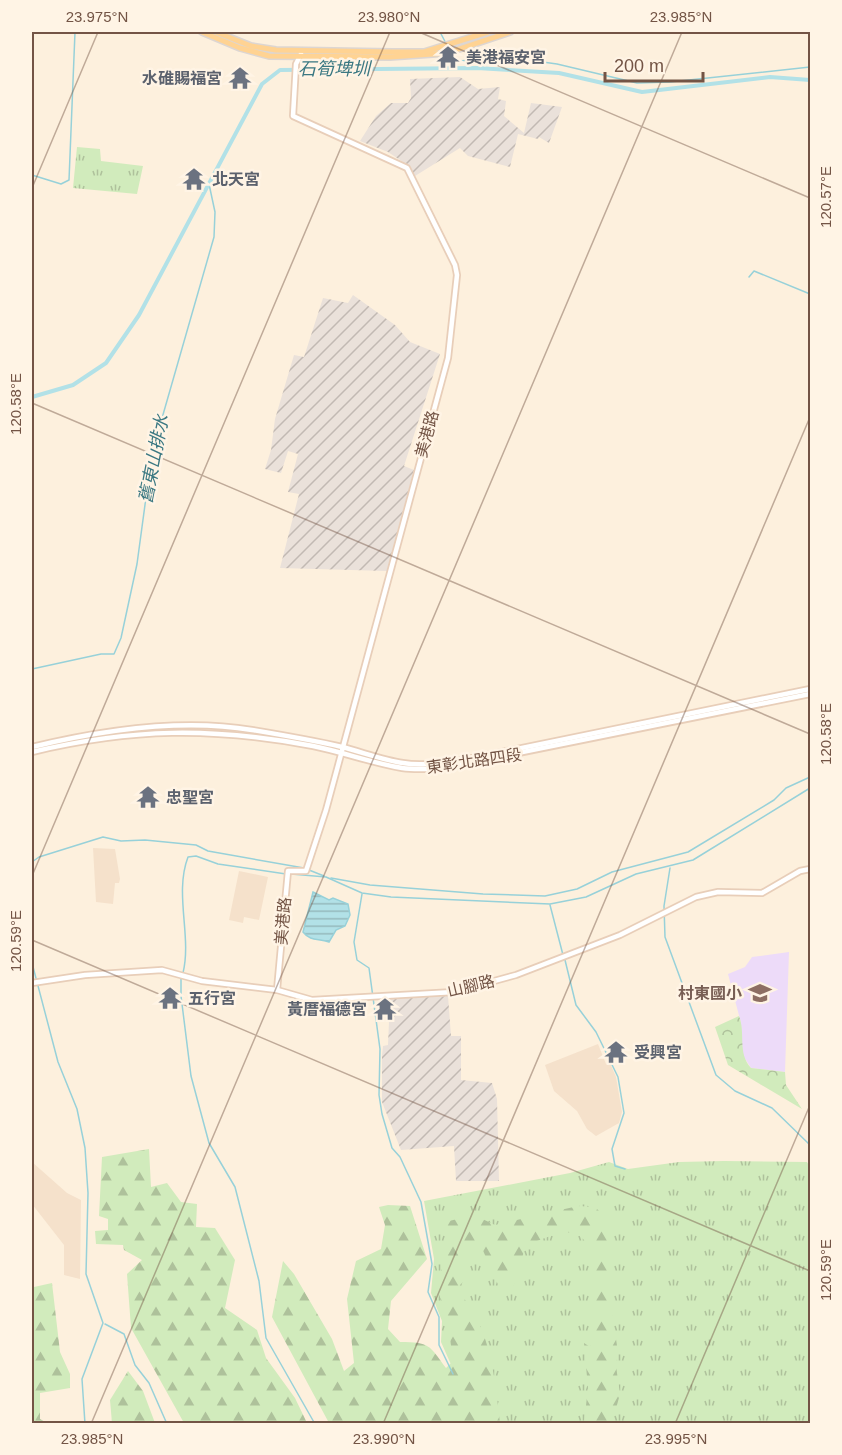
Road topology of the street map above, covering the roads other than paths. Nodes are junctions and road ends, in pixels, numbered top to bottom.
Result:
1 (202, 32) edge
2 (216, 32) edge
3 (488, 32) edge
4 (510, 32) edge
5 (308, 50) junction
6 (300, 55) junction
7 (810, 689) edge
8 (810, 694) edge
9 (101, 735) junction
10 (568, 742) junction
11 (32, 747) edge
12 (342, 750) junction
13 (32, 752) edge
14 (810, 869) edge
15 (32, 983) edge
16 (277, 990) junction

1 - 6 main road
2 - 5 main road
3 - 5 main road
4 - 6 main road
5 - 6 street
6 - 12 street, 美港路
7 - 10 street, 東彰北路四段
8 - 10 street, 東彰北路四段
9 - 11 street
9 - 12 street, 東彰北路四段
9 - 13 street
10 - 12 street, 東彰北路四段
12 - 16 street, 美港路
14 - 16 street, 山腳路
15 - 16 street, 山腳路

